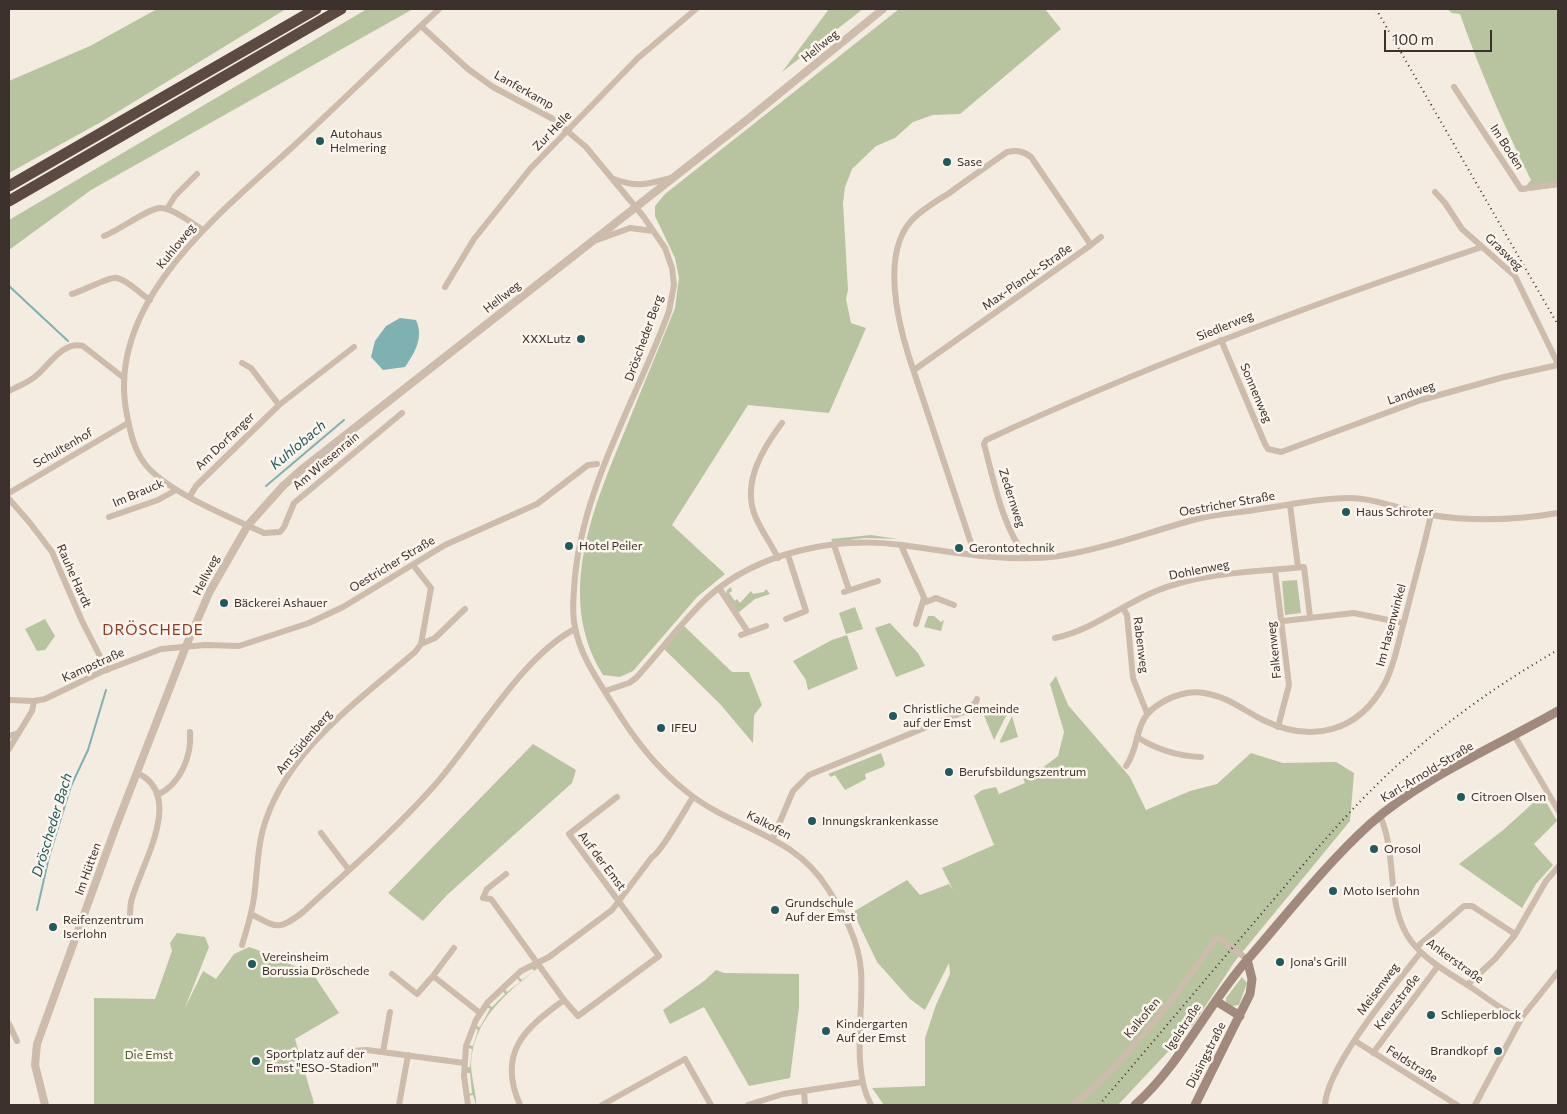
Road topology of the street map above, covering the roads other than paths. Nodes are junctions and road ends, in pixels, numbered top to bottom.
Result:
1 (316, 9) edge
2 (341, 9) edge
3 (440, 9) edge
4 (696, 9) edge
5 (883, 9) edge
6 (421, 26) junction
7 (1454, 86) dead end
8 (567, 131) junction
9 (197, 174) dead end
10 (612, 178) junction
11 (671, 178) junction
12 (1558, 184) edge
13 (9, 186) edge
14 (1435, 192) dead end
15 (9, 201) edge
16 (635, 207) junction
17 (167, 210) junction
18 (203, 230) junction
19 (654, 231) junction
20 (104, 236) dead end
21 (1101, 238) dead end
22 (591, 243) junction
23 (1091, 245) junction
24 (1482, 247) junction
25 (445, 287) dead end
26 (72, 294) dead end
27 (150, 300) junction
28 (1221, 340) junction
29 (354, 347) dead end
30 (242, 363) dead end
31 (1558, 364) edge
32 (914, 370) junction
33 (124, 378) junction
34 (9, 391) edge
35 (279, 405) junction
36 (402, 414) dead end
37 (128, 423) junction
38 (782, 423) dead end
39 (984, 444) joint
40 (1274, 451) joint
41 (597, 464) dead end
42 (176, 490) junction
43 (9, 493) edge
44 (190, 496) junction
45 (9, 499) edge
46 (1290, 505) junction
47 (1558, 513) edge
48 (1432, 516) junction
49 (109, 517) dead end
50 (248, 525) junction
51 (834, 545) junction
52 (901, 545) junction
53 (788, 555) junction
54 (975, 555) junction
55 (1026, 557) junction
56 (778, 558) junction
57 (413, 565) junction
58 (1298, 567) junction
59 (1275, 570) junction
60 (878, 581) dead end
61 (719, 588) junction
62 (924, 598) junction
63 (954, 605) dead end
64 (1123, 608) junction
65 (465, 609) dead end
66 (1310, 617) junction
67 (786, 619) dead end
68 (1283, 621) junction
69 (1403, 623) junction
70 (916, 624) dead end
71 (766, 626) dead end
72 (575, 629) junction
73 (1055, 638) dead end
74 (421, 644) junction
75 (186, 646) junction
76 (107, 670) junction
77 (605, 691) junction
78 (977, 699) dead end
79 (9, 700) edge
80 (34, 701) junction
81 (1558, 710) edge
82 (1147, 713) junction
83 (1278, 726) junction
84 (190, 732) dead end
85 (18, 733) junction
86 (9, 736) edge
87 (1514, 736) junction
88 (1137, 737) junction
89 (9, 748) edge
90 (1201, 757) dead end
91 (1126, 766) dead end
92 (137, 773) junction
93 (157, 795) junction
94 (617, 797) dead end
95 (693, 797) junction
96 (1558, 810) edge
97 (1380, 816) junction
98 (321, 833) dead end
99 (773, 838) junction
100 (1558, 867) edge
101 (349, 870) junction
102 (506, 874) dead end
103 (619, 901) junction
104 (251, 914) junction
105 (130, 921) dead end
106 (1515, 934) junction
107 (242, 945) dead end
108 (454, 948) dead end
109 (1419, 950) junction
110 (1247, 959) junction
111 (538, 962) junction
112 (1438, 966) junction
113 (1558, 972) edge
114 (392, 974) dead end
115 (433, 976) junction
116 (1467, 985) junction
117 (564, 1000) junction
118 (1216, 1001) junction
119 (390, 1012) dead end
120 (480, 1013) junction
121 (1240, 1016) junction
122 (1522, 1017) junction
123 (9, 1024) edge
124 (18, 1041) dead end
125 (1355, 1041) junction
126 (351, 1051) dead end
127 (384, 1052) junction
128 (1373, 1053) junction
129 (408, 1055) junction
130 (464, 1063) junction
131 (862, 1082) junction
132 (804, 1091) junction
133 (45, 1105) edge
134 (399, 1105) edge
135 (468, 1105) edge
136 (520, 1105) edge
137 (602, 1105) edge
138 (711, 1105) edge
139 (748, 1105) edge
140 (805, 1105) edge
141 (871, 1105) edge
142 (1073, 1105) edge
143 (1135, 1105) edge
144 (1197, 1105) edge
145 (1325, 1105) edge
146 (1458, 1105) edge
147 (1475, 1105) edge

1 - 13 highway
2 - 15 highway
3 - 6 street, Kuhloweg
4 - 8 street, Zur Helle
5 - 11 street, Hellweg
6 - 8 street, Lanferkamp
6 - 18 street, Kuhloweg
7 - 12 street, Im Boden
8 - 10 street, Lanferkamp
8 - 25 street, Zur Helle
9 - 17 street
10 - 11 street
10 - 16 street, Lanferkamp
11 - 16 street, Hellweg
14 - 24 street, Grasweg
16 - 19 street, Dröscheder Berg
16 - 22 street, Hellweg
17 - 18 street
17 - 20 street
18 - 27 street, Kuhloweg
19 - 22 street
19 - 72 street, Dröscheder Berg
21 - 23 street
22 - 50 street, Hellweg
23 - 32 street, Max-Planck-Straße
23 - 32 street, Max-Planck-Straße
24 - 28 street, Siedlerweg
24 - 31 street, Grasweg
26 - 27 street
27 - 33 street, Kuhloweg
28 - 39 street, Siedlerweg
28 - 40 street, Sonnenweg
29 - 35 street, Am Dorfanger
30 - 35 street
31 - 40 street, Landweg
32 - 54 street, Max-Planck-Straße
33 - 34 street
33 - 37 street, Kuhloweg
35 - 44 street, Am Dorfanger
36 - 50 street, Am Wiesenrain
37 - 42 street, Kuhloweg
37 - 43 street, Schultenhof
38 - 56 street
39 - 55 street, Zedernweg
41 - 57 street, Oestricher Straße
42 - 44 street, Kuhloweg
42 - 49 street, Im Brauck
44 - 50 street, Kuhloweg
45 - 76 street, Rauhe Hardt
46 - 48 street, Oestricher Straße
46 - 55 street, Oestricher Straße
46 - 58 street
47 - 48 street, Oestricher Straße
48 - 69 street, Im Hasenwinkel
50 - 75 street, Hellweg
51 - 52 street, Oestricher Straße
51 - 53 street, Oestricher Straße
51 - 60 street
52 - 54 street, Oestricher Straße
52 - 62 street
53 - 56 street, Oestricher Straße
53 - 67 street
54 - 55 street, Oestricher Straße
56 - 61 street, Oestricher Straße
57 - 74 street
57 - 75 street, Oestricher Straße
58 - 59 street, Dohlenweg
58 - 66 street
59 - 64 street, Dohlenweg
59 - 68 street, Falkenweg
61 - 71 street
61 - 77 street, Oestricher Straße
62 - 63 street
62 - 70 street
64 - 73 street, Dohlenweg
64 - 82 street, Rabenweg
65 - 74 street, Am Südenberg
66 - 68 street
66 - 69 street
68 - 83 street, Falkenweg
69 - 83 street, Im Hasenwinkel
72 - 77 street
72 - 101 street
74 - 104 street, Am Südenberg
75 - 76 street, Kampstraße
75 - 92 street, Im Hütten
76 - 80 street, Kampstraße
77 - 95 street, Kalkofen
78 - 99 street
79 - 80 street, Kampstraße
80 - 85 street
81 - 87 main road, Karl-Arnold-Straße
82 - 83 street, Im Hasenwinkel
82 - 88 street
84 - 93 street
85 - 86 street
85 - 89 street
87 - 96 street
87 - 97 main road, Karl-Arnold-Straße
88 - 90 street
88 - 91 street
92 - 93 street
92 - 133 street, Im Hütten
93 - 105 street
94 - 103 street, Auf der Emst
95 - 99 street, Kalkofen
95 - 103 street, Auf der Emst
97 - 109 street, Ankerstraße
97 - 110 main road, Karl-Arnold-Straße
98 - 101 street
99 - 131 street, Kalkofen
100 - 106 street
101 - 104 street
102 - 111 street
103 - 111 street, Auf der Emst
103 - 117 street
104 - 107 street, Am Südenberg
106 - 109 street, Meisenweg
106 - 116 street
108 - 115 street
109 - 112 street, Ankerstraße
109 - 125 street, Meisenweg
110 - 118 main road, Igelstraße
110 - 121 main road, Düsingstraße
110 - 142 street, Kalkofen
111 - 117 street
111 - 120 street, Auf der Emst
112 - 116 street, Ankerstraße
112 - 128 street, Kreuzstraße
113 - 122 street
114 - 115 street
115 - 120 street
116 - 122 street, Ankerstraße
117 - 136 street
118 - 121 main road, Düsingstraße
118 - 143 main road, Igelstraße
119 - 127 street
120 - 130 street, Auf der Emst
121 - 144 main road, Düsingstraße
122 - 147 street
123 - 124 street
125 - 128 street, Feldstraße
125 - 145 street, Meisenweg
126 - 127 street
127 - 129 street
128 - 146 street, Feldstraße
129 - 130 street
129 - 134 street
130 - 135 street, Auf der Emst
131 - 132 street
131 - 141 street, Kalkofen
132 - 139 street
132 - 140 street
137 - 138 street

